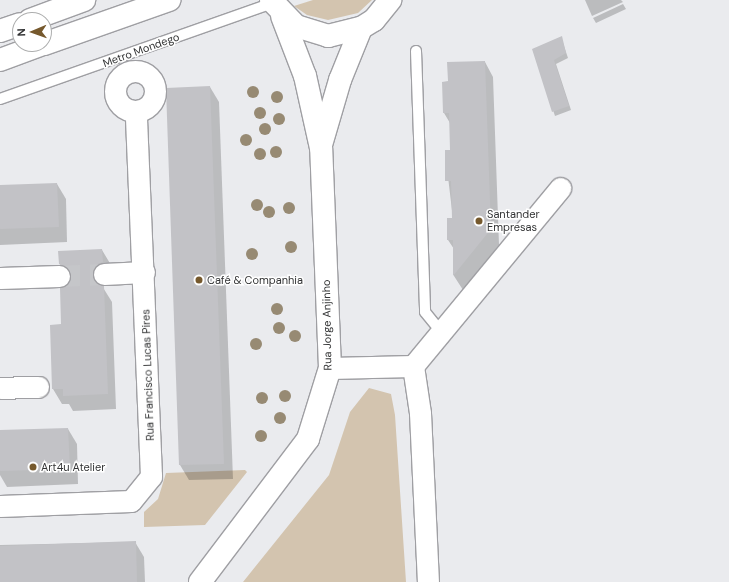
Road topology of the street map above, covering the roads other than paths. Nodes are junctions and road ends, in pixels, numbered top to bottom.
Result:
1 (84, 0) edge
2 (169, 0) edge
3 (390, 0) edge
4 (277, 5) edge
5 (52, 12) edge
6 (12, 27) edge
7 (361, 28) junction
8 (0, 31) edge
9 (52, 41) edge
10 (416, 51) dead end
11 (22, 52) edge
12 (0, 60) edge
13 (0, 99) edge
14 (136, 111) dead end
15 (320, 148) junction
16 (560, 188) dead end
17 (144, 272) junction
18 (104, 274) tunnel mouth
19 (59, 276) tunnel mouth
20 (0, 278) edge
21 (441, 332) junction
22 (413, 366) junction
23 (330, 368) junction
24 (38, 387) dead end
25 (0, 388) edge
26 (0, 506) edge
27 (200, 582) edge
28 (428, 582) edge

1 - 5 street
2 - 9 street
3 - 7 street
4 - 7 street
4 - 13 lane, Metro Mondego
4 - 15 street, Rua Jorge Anjinho
6 - 8 street
7 - 15 street, Rua Jorge Anjinho
10 - 21 lane
11 - 12 street
14 - 17 street, Rua Francisco Lucas Pires
15 - 23 street, Rua Jorge Anjinho
16 - 21 street
17 - 18 street
17 - 26 street, Rua Francisco Lucas Pires
19 - 20 street
21 - 22 street
22 - 23 street
22 - 28 street
23 - 27 street, Rua Jorge Anjinho
24 - 25 street

